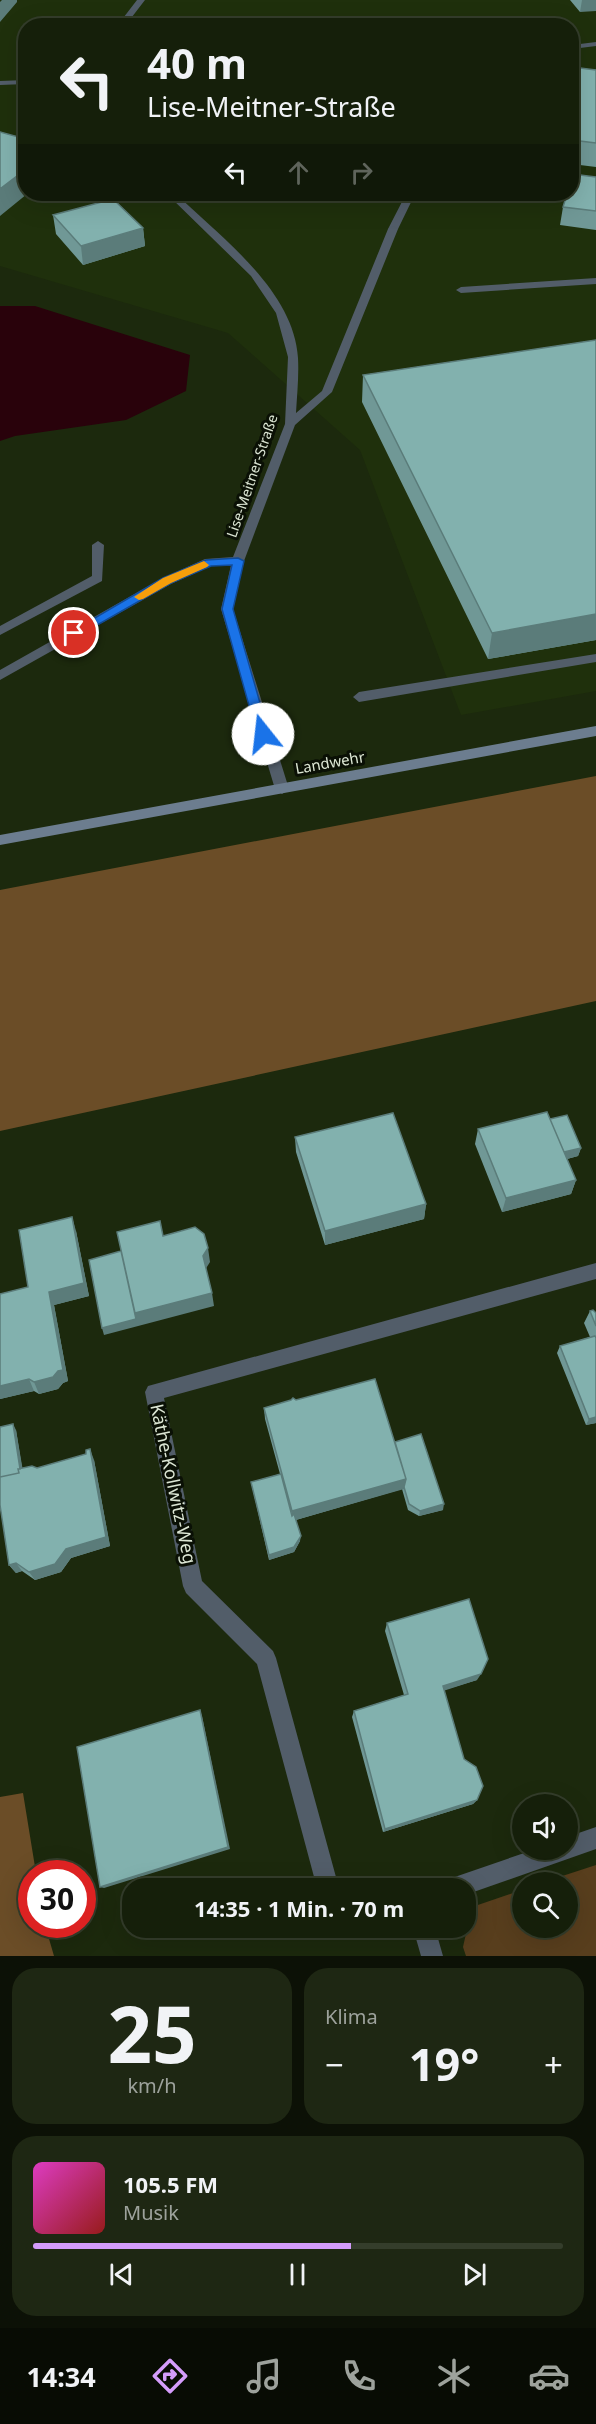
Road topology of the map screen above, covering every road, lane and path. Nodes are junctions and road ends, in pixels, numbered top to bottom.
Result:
1 (141, 0) edge
2 (127, 18) edge
3 (596, 44) edge
4 (579, 46) edge
5 (18, 82) edge
6 (0, 83) edge
7 (178, 201) edge
8 (407, 201) edge
9 (596, 281) edge
10 (461, 290) dead end
11 (290, 424) junction
12 (98, 545) dead end
13 (238, 561) junction
14 (0, 631) edge
15 (596, 658) edge
16 (0, 676) edge
17 (359, 697) dead end
18 (596, 731) edge
19 (282, 789) junction
20 (0, 840) edge
21 (596, 1271) edge
22 (596, 1838) edge
23 (578, 1844) edge
24 (534, 1860) edge
25 (325, 1878) edge
26 (476, 1880) edge
27 (427, 1938) edge
28 (432, 1956) edge

1 - 2 street
3 - 4 street
5 - 6 street
7 - 11 street, Lise-Meitner-Straße
8 - 11 street
9 - 10 street
11 - 13 street, Lise-Meitner-Straße
12 - 14 street
13 - 16 street, Lise-Meitner-Straße
13 - 19 street, Lise-Meitner-Straße
15 - 17 street
18 - 19 main road, Landwehr
19 - 20 main road, Landwehr
21 - 25 street, Käthe-Kollwitz-Weg
22 - 23 street
24 - 26 street
27 - 28 street

